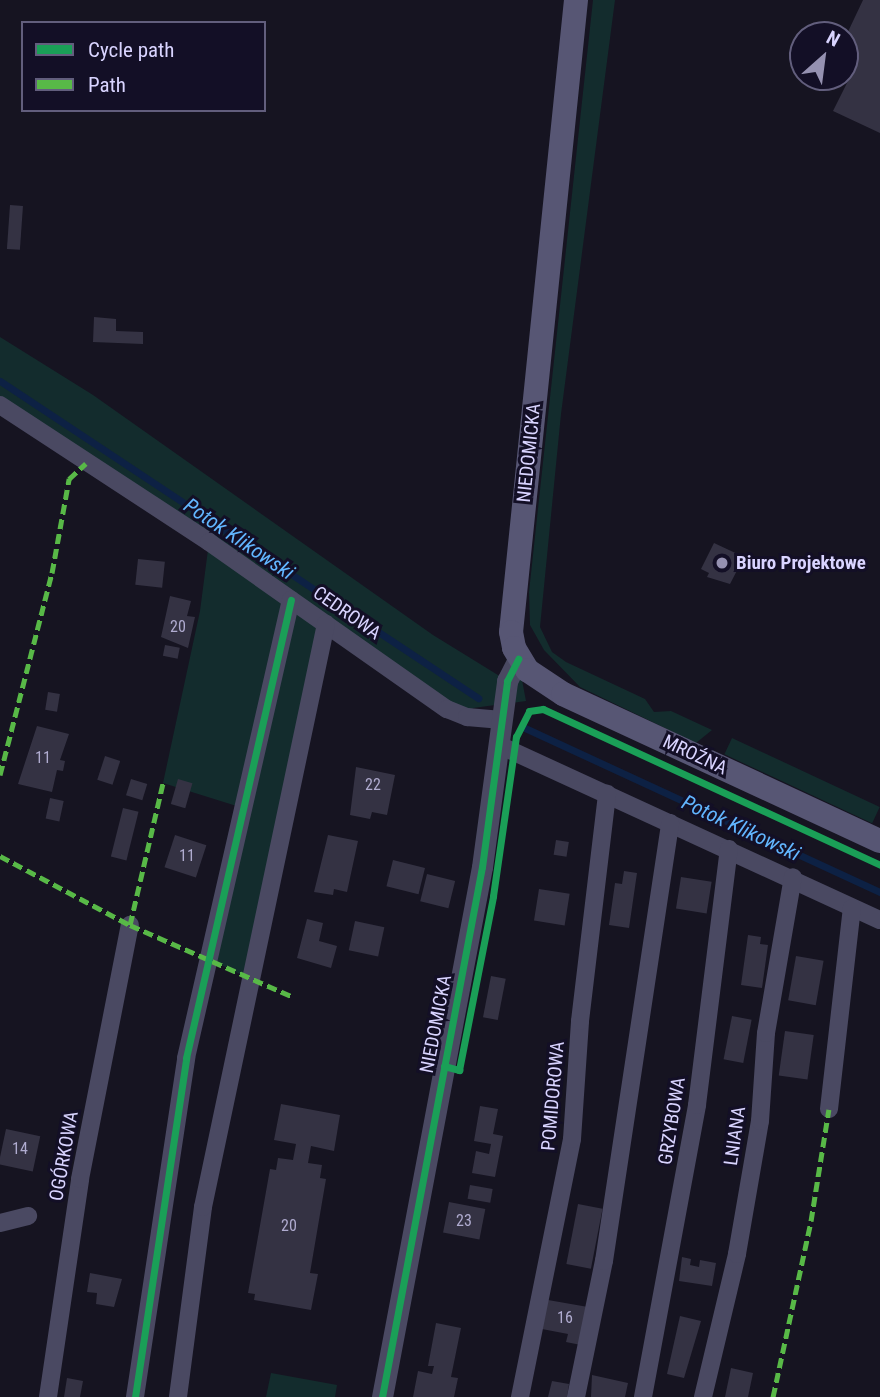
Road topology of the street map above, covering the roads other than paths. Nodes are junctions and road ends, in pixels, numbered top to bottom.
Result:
1 (576, 0) edge
2 (0, 405) edge
3 (291, 600) junction
4 (326, 624) junction
5 (518, 659) junction
6 (502, 720) junction
7 (499, 745) junction
8 (607, 794) junction
9 (670, 823) junction
10 (880, 841) edge
11 (729, 849) junction
12 (793, 877) junction
13 (852, 908) junction
14 (880, 920) edge
15 (130, 925) dead end
16 (829, 1110) dead end
17 (28, 1216) dead end
18 (0, 1223) edge
19 (48, 1397) edge
20 (135, 1397) edge
21 (178, 1397) edge
22 (382, 1397) edge
23 (520, 1397) edge
24 (576, 1397) edge
25 (643, 1397) edge
26 (703, 1397) edge

1 - 5 main road, NIEDOMICKA
2 - 3 street, CEDROWA
3 - 4 street, CEDROWA
3 - 20 street
4 - 6 street, CEDROWA
4 - 21 street
5 - 6 street, NIEDOMICKA
5 - 10 main road, MROŹNA
6 - 7 street, NIEDOMICKA
7 - 8 street
7 - 22 street, NIEDOMICKA
8 - 9 street
8 - 23 street, POMIDOROWA
9 - 11 street
9 - 24 street
11 - 12 street
11 - 25 street, GRZYBOWA
12 - 13 street
12 - 26 street, LNIANA
13 - 14 street
13 - 16 street
15 - 19 street, OGÓRKOWA
17 - 18 street

